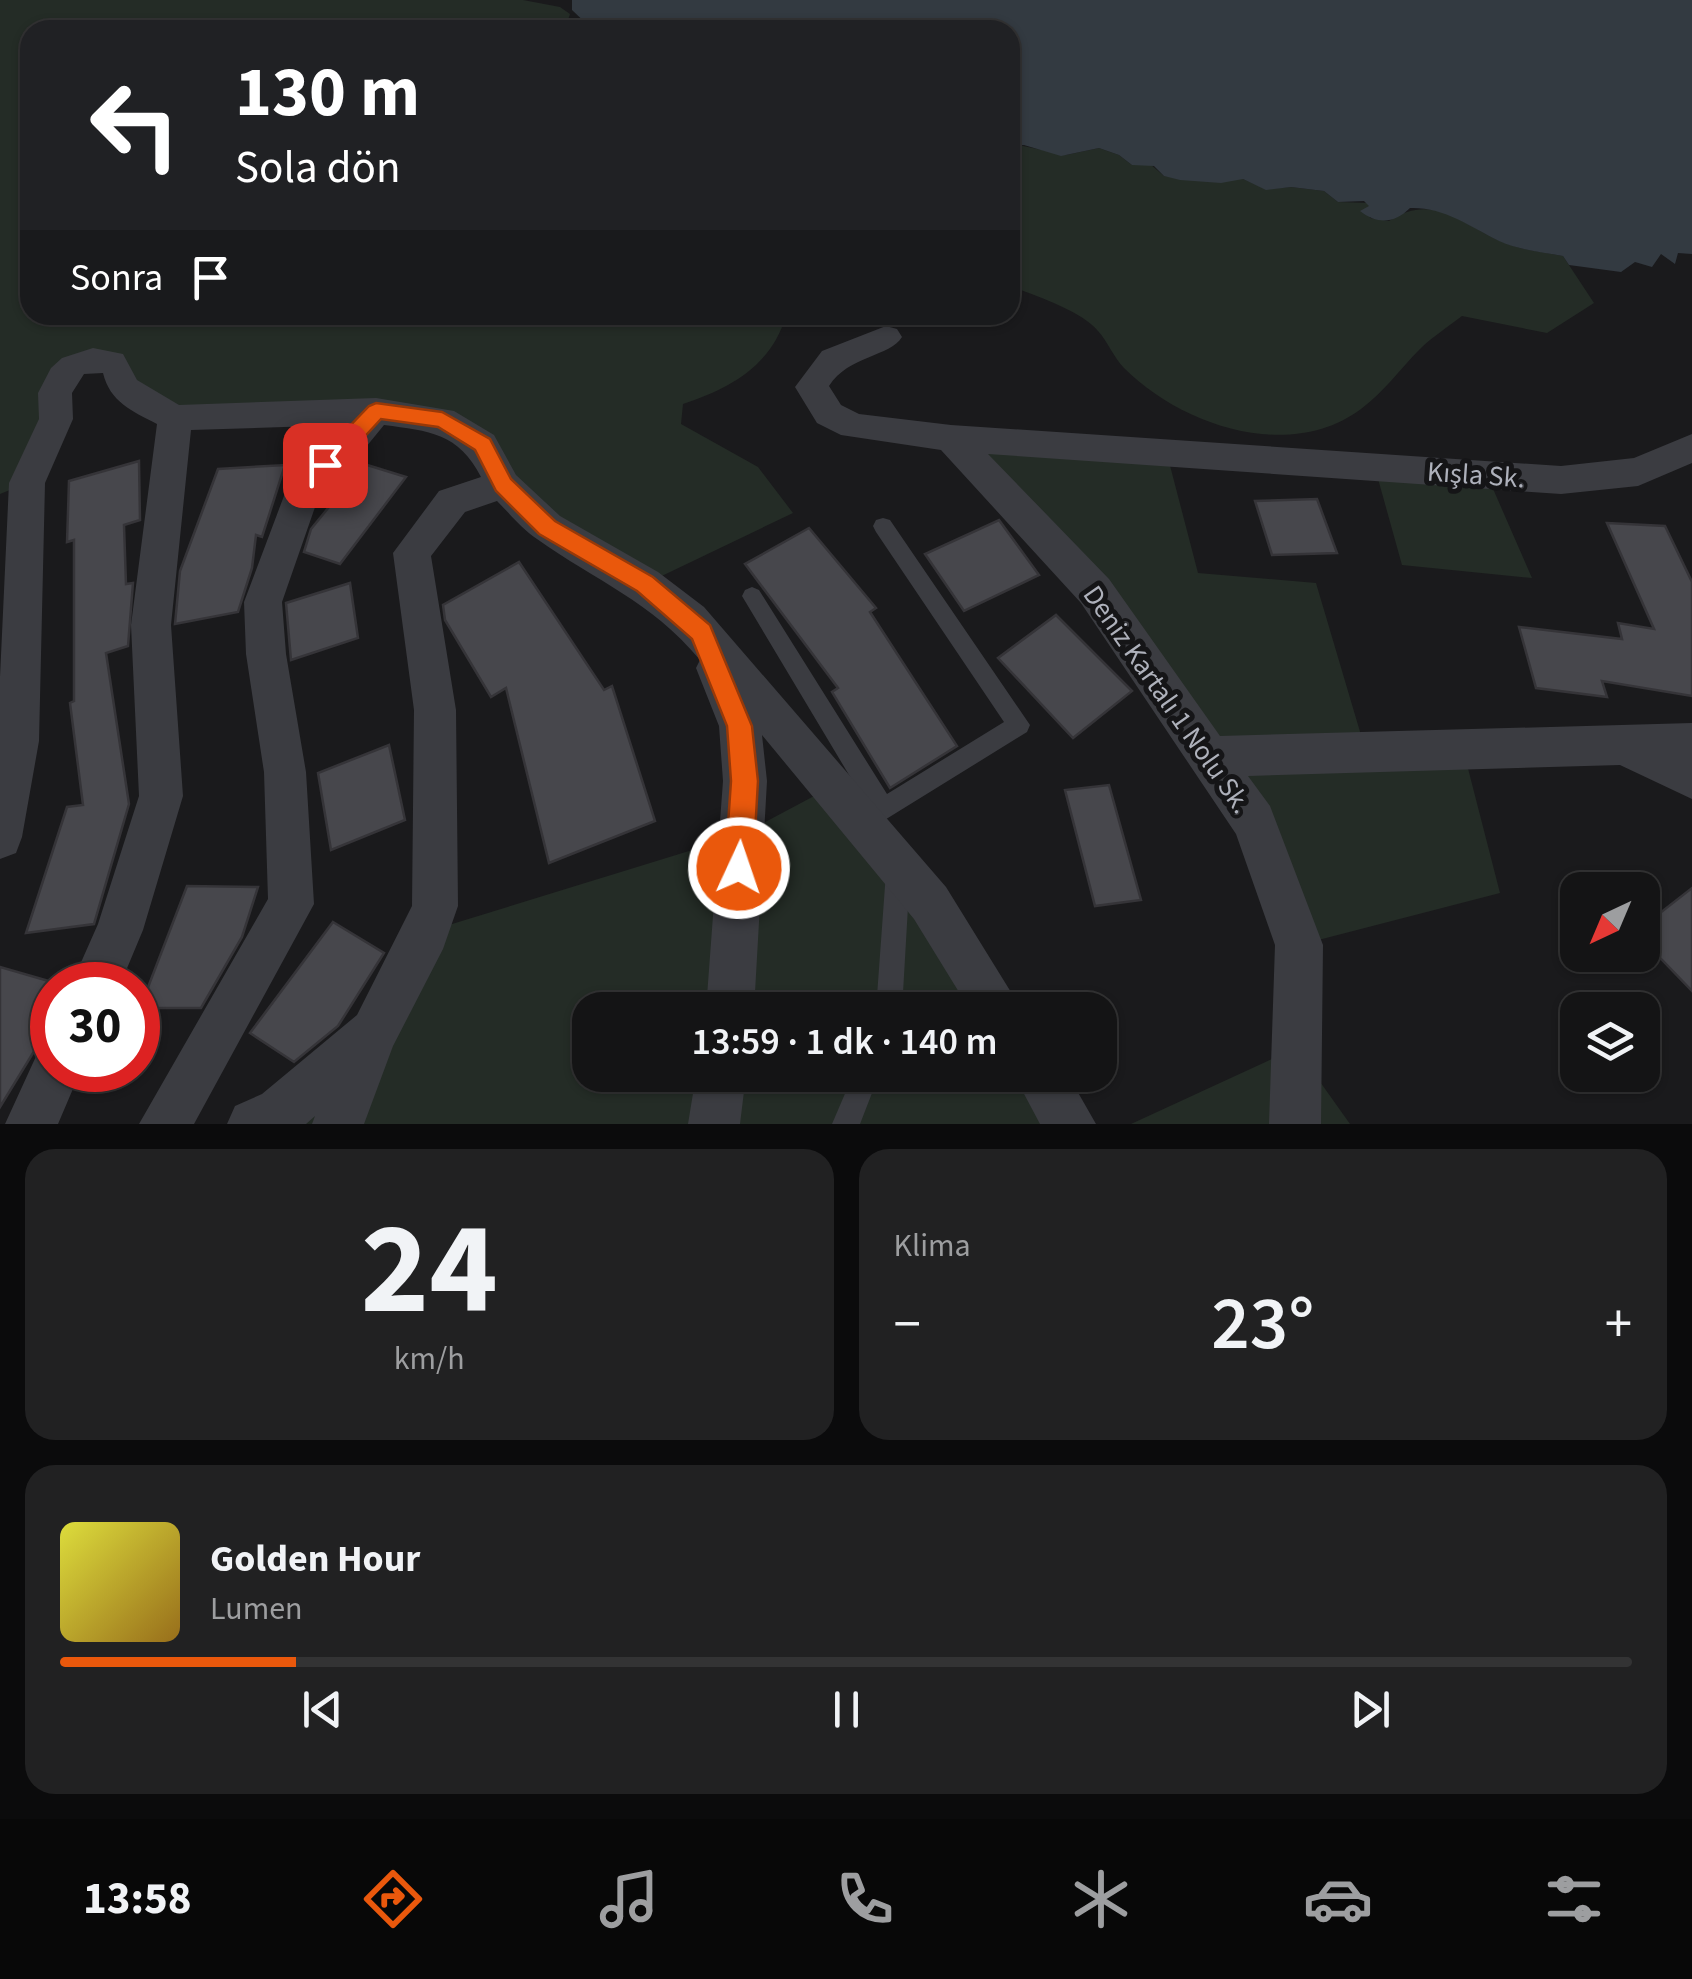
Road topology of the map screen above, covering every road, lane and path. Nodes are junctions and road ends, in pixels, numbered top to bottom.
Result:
1 (886, 337) dead end
2 (376, 411) junction
3 (175, 418) junction
4 (951, 438) junction
5 (1692, 448) edge
6 (503, 485) junction
7 (884, 526) dead end
8 (752, 596) dead end
9 (701, 633) junction
10 (1692, 744) edge
11 (1622, 745) junction
12 (1209, 757) junction
13 (1692, 778) edge
14 (871, 814) junction
15 (0, 837) edge
16 (898, 865) junction
17 (105, 962) edge
18 (731, 992) edge
19 (890, 992) edge
20 (987, 992) edge
21 (374, 1032) junction
22 (46, 1092) edge
23 (719, 1092) edge
24 (859, 1092) edge
25 (1050, 1092) edge
26 (31, 1124) edge
27 (165, 1124) edge
28 (253, 1124) edge
29 (338, 1124) edge
30 (714, 1124) edge
31 (846, 1124) edge
32 (1070, 1124) edge
33 (1295, 1124) edge

1 - 4 street, Kışla Sk.
2 - 3 street
2 - 6 street
2 - 27 street
3 - 15 street
3 - 17 street
4 - 5 street, Kışla Sk.
4 - 12 street, Deniz Kartalı 1 Nolu Sk.
6 - 9 street
6 - 21 street
7 - 14 lane
8 - 14 lane
9 - 14 street
9 - 18 street
10 - 11 street
11 - 12 street
11 - 13 street
12 - 33 street, Deniz Kartalı 1 Nolu Sk.
14 - 16 street
16 - 19 lane
16 - 20 street
21 - 28 street
21 - 29 street
22 - 26 street
23 - 30 street
24 - 31 lane
25 - 32 street

